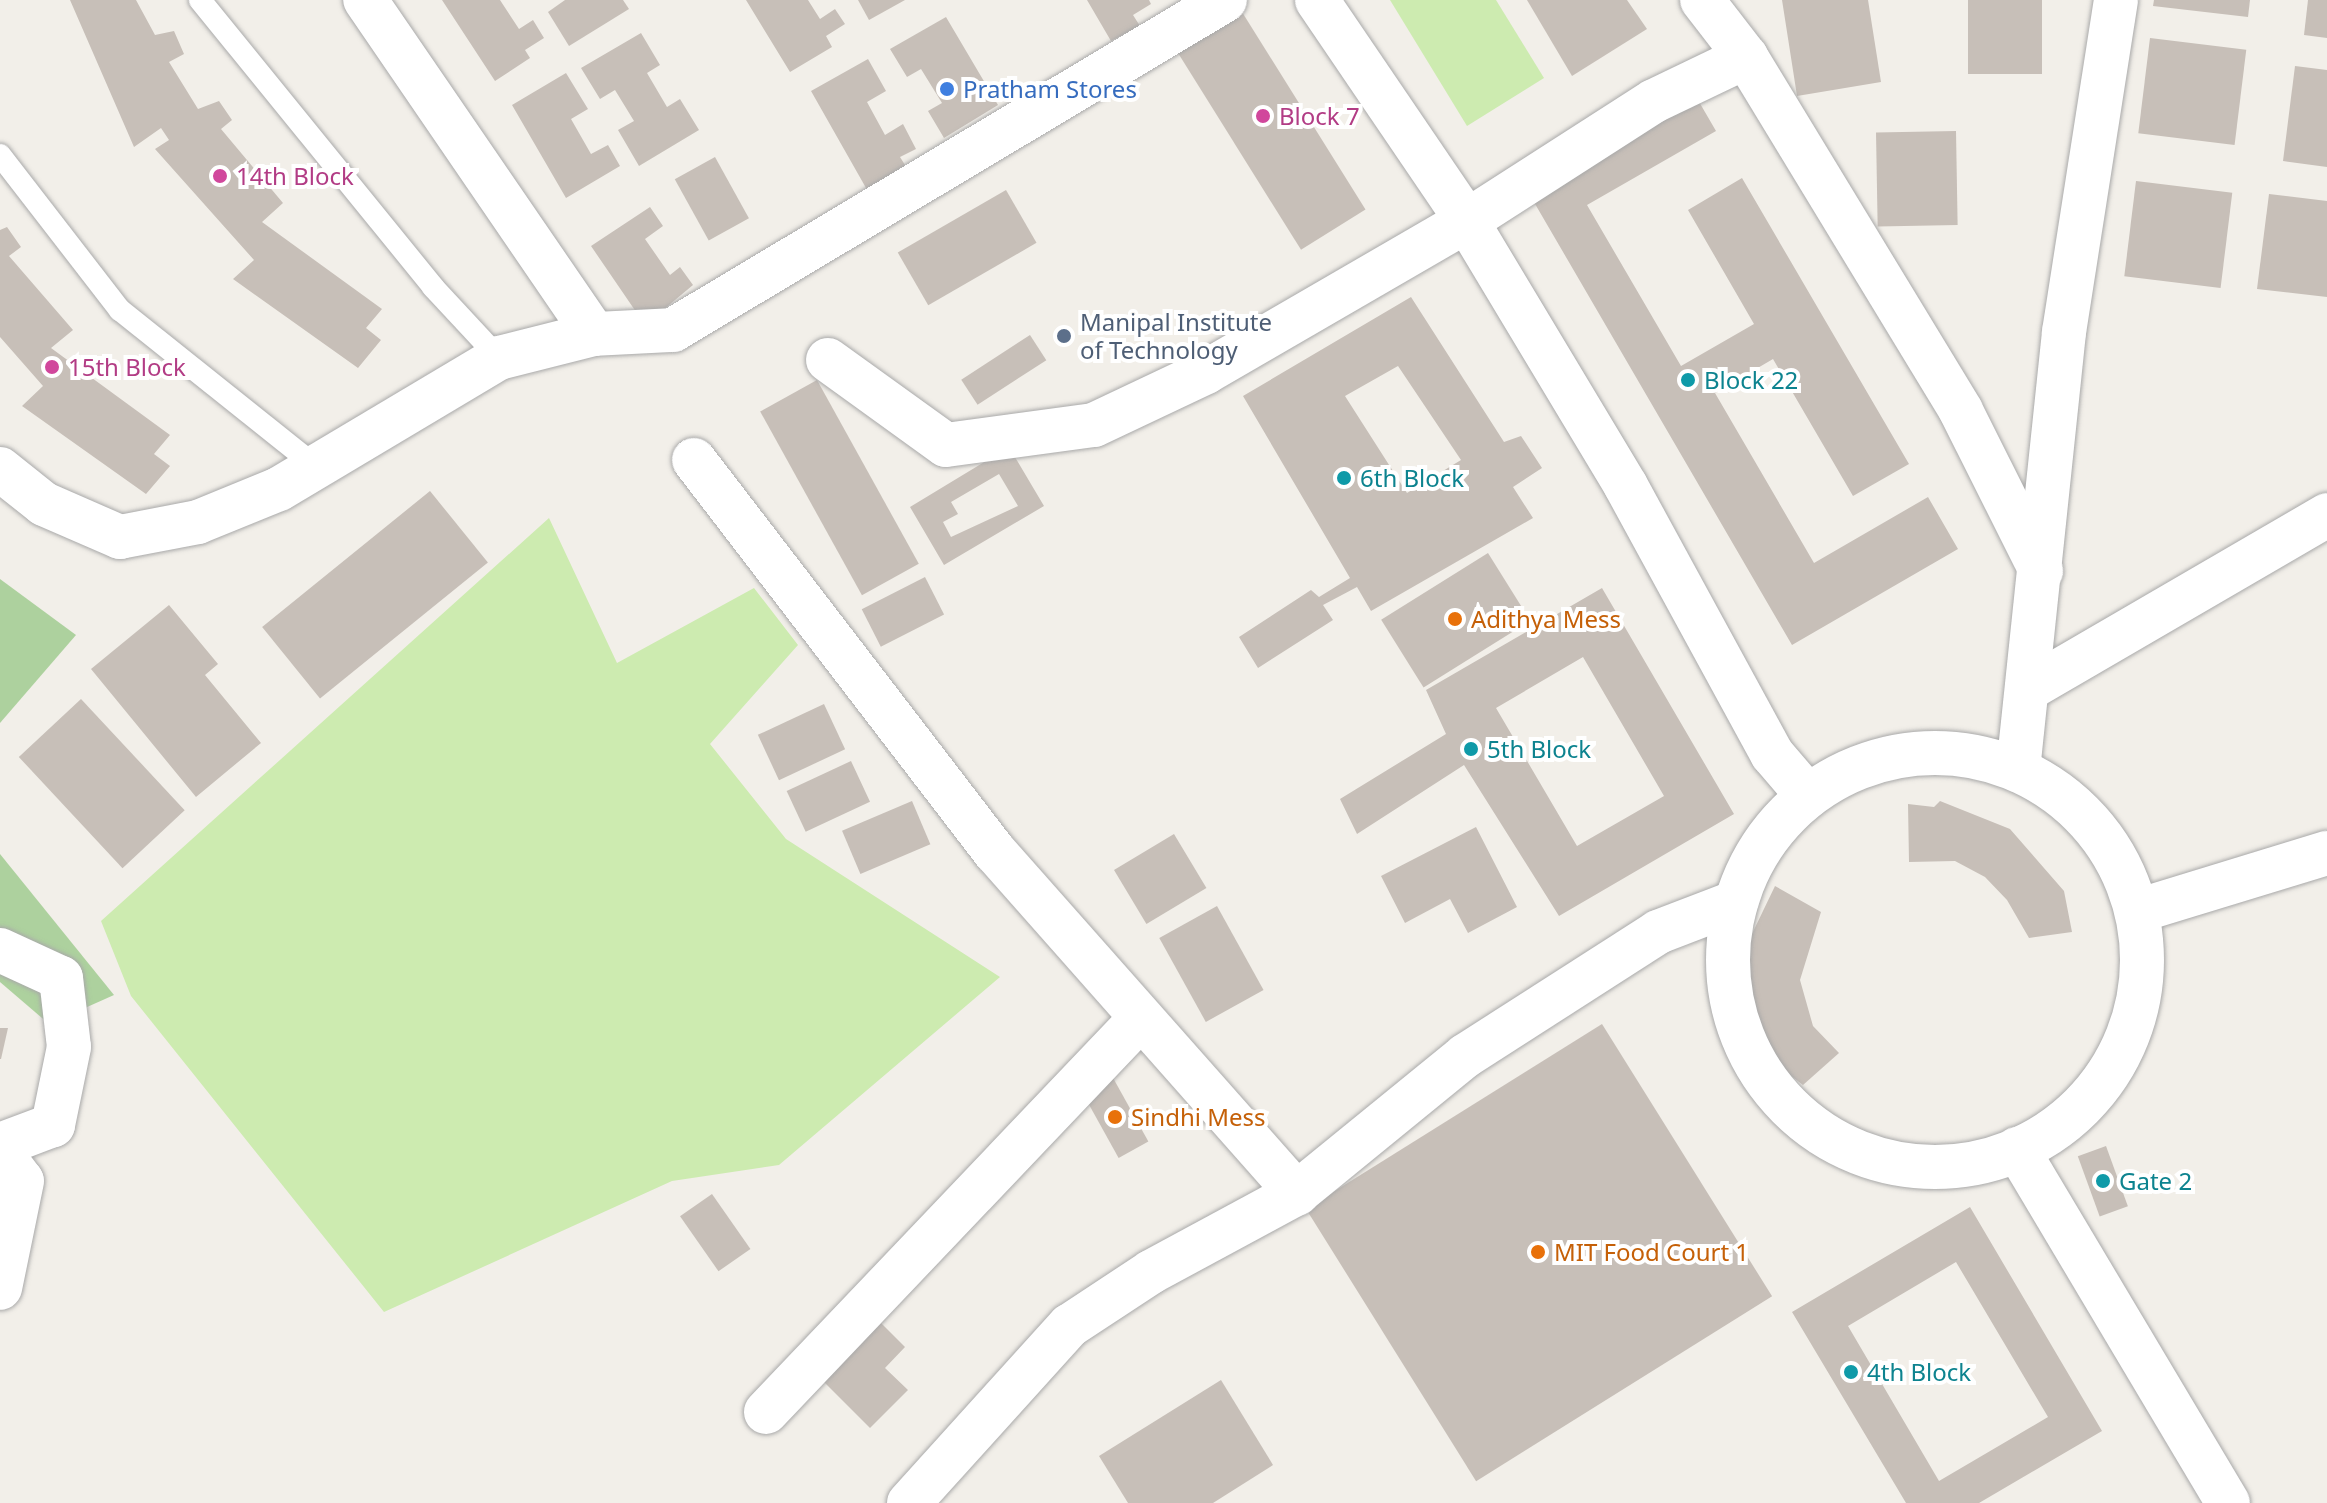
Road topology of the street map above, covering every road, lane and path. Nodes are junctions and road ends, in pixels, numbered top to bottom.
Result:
1 (200, 0) edge
2 (365, 0) edge
3 (1225, 0) edge
4 (1317, 0) edge
5 (1702, 0) edge
6 (2116, 0) edge
7 (1746, 57) junction
8 (0, 155) edge
9 (1467, 221) junction
10 (594, 334) junction
11 (499, 358) junction
12 (828, 360) dead end
13 (694, 460) dead end
14 (317, 467) junction
15 (0, 469) edge
16 (2327, 515) edge
17 (2041, 571) junction
18 (2030, 688) junction
19 (2018, 770) junction
20 (1808, 796) junction
21 (2327, 853) edge
22 (1736, 902) junction
23 (2137, 911) junction
24 (0, 950) edge
25 (1139, 1020) junction
26 (0, 1145) edge
27 (2017, 1149) junction
28 (0, 1152) edge
29 (1297, 1193) junction
30 (0, 1288) edge
31 (766, 1412) dead end
32 (909, 1503) edge
33 (2228, 1503) edge

1 - 11 lane
2 - 10 street
3 - 10 street
4 - 9 street
5 - 7 street
6 - 17 street
7 - 9 street
7 - 17 street
8 - 14 lane
9 - 12 street
9 - 20 street
10 - 11 street
11 - 14 street
13 - 25 street
14 - 15 street
16 - 18 street
17 - 18 street
18 - 19 street
19 - 20 street
19 - 23 street
20 - 22 street
21 - 23 street
22 - 27 street
22 - 29 street
23 - 27 street
24 - 26 street
25 - 29 street
25 - 31 street
27 - 33 street
28 - 30 street
29 - 32 street

